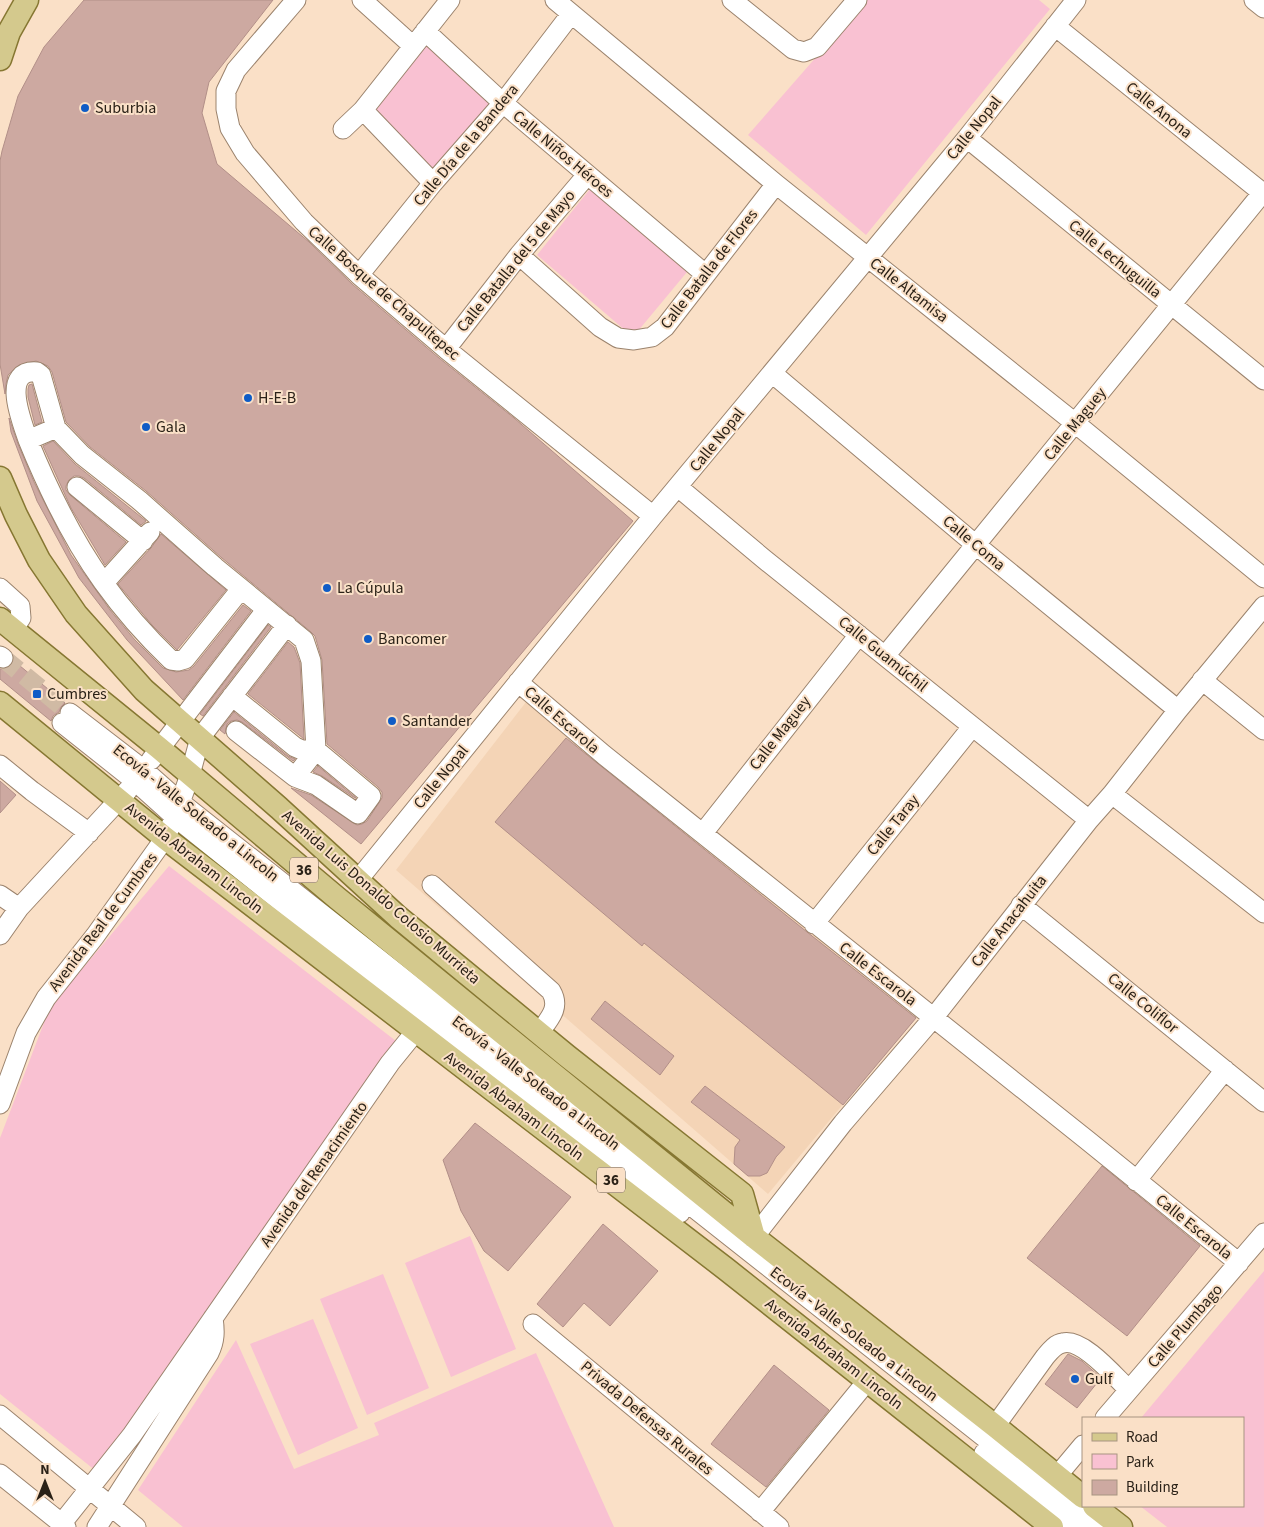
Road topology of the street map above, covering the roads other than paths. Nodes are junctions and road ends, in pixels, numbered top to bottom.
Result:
1 (27, 0) edge
2 (296, 0) edge
3 (362, 0) edge
4 (450, 0) edge
5 (555, 0) edge
6 (732, 0) edge
7 (857, 0) edge
8 (1254, 0) edge
9 (1071, 2) edge
10 (1264, 8) edge
11 (571, 14) junction
12 (1055, 26) junction
13 (419, 39) junction
14 (0, 58) edge
15 (503, 103) junction
16 (363, 110) junction
17 (343, 128) dead end
18 (967, 138) junction
19 (587, 175) junction
20 (433, 184) junction
21 (776, 184) junction
22 (1264, 193) edge
23 (519, 255) junction
24 (867, 258) junction
25 (705, 274) junction
26 (359, 275) junction
27 (1172, 304) junction
28 (446, 349) junction
29 (772, 372) junction
30 (1264, 380) edge
31 (1075, 422) junction
32 (56, 428) junction
33 (28, 440) junction
34 (1, 484) edge
35 (77, 487) dead end
36 (678, 487) junction
37 (652, 516) junction
38 (161, 520) junction
39 (143, 541) junction
40 (976, 545) junction
41 (1264, 578) edge
42 (104, 583) junction
43 (0, 588) edge
44 (241, 588) junction
45 (1264, 606) edge
46 (266, 610) junction
47 (7, 624) edge
48 (287, 625) junction
49 (859, 635) junction
50 (885, 656) junction
51 (1202, 680) junction
52 (518, 682) junction
53 (232, 696) junction
54 (0, 703) edge
55 (1178, 710) junction
56 (66, 718) tunnel mouth
57 (180, 721) junction
58 (972, 727) junction
59 (1264, 730) edge
60 (236, 731) dead end
61 (200, 738) junction
62 (159, 748) junction
63 (316, 750) junction
64 (0, 765) edge
65 (140, 775) junction
66 (190, 775) junction
67 (296, 777) junction
68 (1112, 794) junction
69 (119, 800) junction
70 (178, 809) junction
71 (1089, 820) junction
72 (703, 832) junction
73 (89, 833) junction
74 (165, 838) junction
75 (358, 880) junction
76 (432, 885) dead end
77 (0, 895) edge
78 (1021, 905) junction
79 (19, 908) junction
80 (1264, 913) edge
81 (398, 917) junction
82 (814, 924) junction
83 (0, 935) edge
84 (418, 964) junction
85 (934, 1017) junction
86 (416, 1031) junction
87 (539, 1033) junction
88 (568, 1056) junction
89 (1225, 1070) junction
90 (1264, 1102) edge
91 (588, 1103) junction
92 (0, 1104) edge
93 (1136, 1181) junction
94 (1264, 1232) edge
95 (754, 1237) junction
96 (1239, 1264) junction
97 (213, 1318) junction
98 (533, 1324) dead end
99 (868, 1380) junction
100 (1129, 1390) junction
101 (0, 1416) edge
102 (1106, 1417) edge
103 (995, 1426) junction
104 (1082, 1446) edge
105 (0, 1474) edge
106 (1057, 1476) junction
107 (89, 1488) junction
108 (1082, 1496) edge
109 (111, 1506) junction
110 (1095, 1507) edge
111 (760, 1512) junction
112 (64, 1526) edge
113 (97, 1527) edge
114 (136, 1527) edge
115 (779, 1527) edge
116 (1052, 1527) edge
117 (1075, 1527) edge
118 (1098, 1527) edge
119 (1121, 1527) edge

1 - 14 main road
2 - 26 street, Calle Bosque de Chapultepec
3 - 13 street, Calle Niños Héroes
4 - 13 street
5 - 11 street, Calle Altamisa
6 - 7 street
8 - 10 street
9 - 12 street, Calle Nopal
11 - 15 street, Calle Día de la Bandera
11 - 21 street, Calle Altamisa
12 - 18 street, Calle Nopal
12 - 22 street, Calle Anona
13 - 15 street, Calle Niños Héroes
13 - 16 street
15 - 19 street, Calle Niños Héroes
15 - 20 street, Calle Día de la Bandera
16 - 17 street
16 - 20 street
18 - 24 street, Calle Nopal
18 - 27 street, Calle Lechuguilla
19 - 23 street, Calle Batalla del 5 de Mayo
19 - 25 street, Calle Niños Héroes
20 - 26 street, Calle Día de la Bandera
21 - 24 street, Calle Altamisa
21 - 25 street, Calle Batalla de Flores
22 - 27 street, Calle Maguey
23 - 25 street, Calle Batalla de Flores
23 - 28 street, Calle Batalla del 5 de Mayo
24 - 29 street, Calle Nopal
24 - 31 street, Calle Altamisa
26 - 28 street, Calle Bosque de Chapultepec
27 - 30 street, Calle Lechuguilla
27 - 31 street, Calle Maguey
28 - 37 street, Calle Bosque de Chapultepec
29 - 36 street, Calle Nopal
29 - 40 street, Calle Coma
31 - 40 street, Calle Maguey
31 - 41 street, Calle Altamisa
32 - 33 street
32 - 33 street
32 - 38 street
33 - 42 street
34 - 57 main road, Avenida Luis Donaldo Colosio Murrieta
35 - 39 street
36 - 37 street, Calle Nopal
36 - 49 street, Calle Guamúchil
37 - 52 street, Calle Nopal
38 - 39 street
38 - 44 street
39 - 42 street
40 - 50 street, Calle Maguey
40 - 55 street, Calle Coma
42 - 44 street
43 - 47 street
44 - 46 street
45 - 51 street, Calle Anacahuita
46 - 48 street
46 - 57 street
47 - 62 main road, 36
48 - 53 street
48 - 63 street
49 - 50 street, Calle Guamúchil
49 - 72 street, Calle Maguey
50 - 58 street, Calle Guamúchil
51 - 55 street, Calle Anacahuita
51 - 59 street
52 - 72 street, Calle Escarola
52 - 75 street, Calle Nopal
53 - 61 street
53 - 63 street
54 - 69 main road, Avenida Abraham Lincoln / 36
55 - 68 street, Calle Anacahuita
56 - 65 street
57 - 61 main road, Avenida Luis Donaldo Colosio Murrieta
57 - 62 street
58 - 71 street, Calle Guamúchil
58 - 82 street, Calle Taray
60 - 67 street
61 - 66 street, Avenida Real de Cumbres
61 - 75 main road, Avenida Luis Donaldo Colosio Murrieta
62 - 65 street
62 - 66 main road, 36
63 - 67 street
63 - 67 street
64 - 73 street
65 - 69 street
65 - 70 street
66 - 70 street, Avenida Real de Cumbres
66 - 84 main road, 36
68 - 71 street, Calle Anacahuita
68 - 80 street
69 - 73 street
69 - 74 main road, Avenida Abraham Lincoln / 36
70 - 74 street, Avenida Real de Cumbres
70 - 117 street
70 - 118 street, Ecovía - Valle Soleado a Lincoln
71 - 78 street, Calle Anacahuita
72 - 82 street, Calle Escarola
73 - 79 street
74 - 86 main road, Avenida Abraham Lincoln / 36
74 - 92 street, Avenida Real de Cumbres
75 - 81 main road, Avenida Luis Donaldo Colosio Murrieta
76 - 87 street
77 - 79 street
78 - 85 street, Calle Anacahuita
78 - 89 street, Calle Coliflor
79 - 83 street
81 - 84 main road
81 - 87 main road, Avenida Luis Donaldo Colosio Murrieta
82 - 85 street, Calle Escarola
84 - 91 main road, 36
85 - 93 street, Calle Escarola
85 - 95 street, Calle Anacahuita
86 - 97 street, Avenida del Renacimiento
86 - 99 main road, Avenida Abraham Lincoln / 36
87 - 88 main road, Avenida Luis Donaldo Colosio Murrieta
88 - 91 main road
88 - 95 main road, Avenida Luis Donaldo Colosio Murrieta
89 - 90 street, Calle Coliflor
89 - 93 street
91 - 95 main road, 36
93 - 96 street, Calle Escarola
94 - 96 street, Calle Plumbago
95 - 103 main road, 36
96 - 100 street, Calle Plumbago
97 - 107 street, Avenida del Renacimiento
97 - 109 street
98 - 111 street, Privada Defensas Rurales
99 - 111 street
99 - 116 main road, Avenida Abraham Lincoln / 36
100 - 102 street, Calle Plumbago
100 - 103 street
101 - 107 street
103 - 106 main road, 36
104 - 106 street
105 - 112 street
106 - 108 main road, 36
107 - 109 street
107 - 112 street, Avenida del Renacimiento
109 - 113 street
109 - 114 street
110 - 119 main road
111 - 115 street, Privada Defensas Rurales

